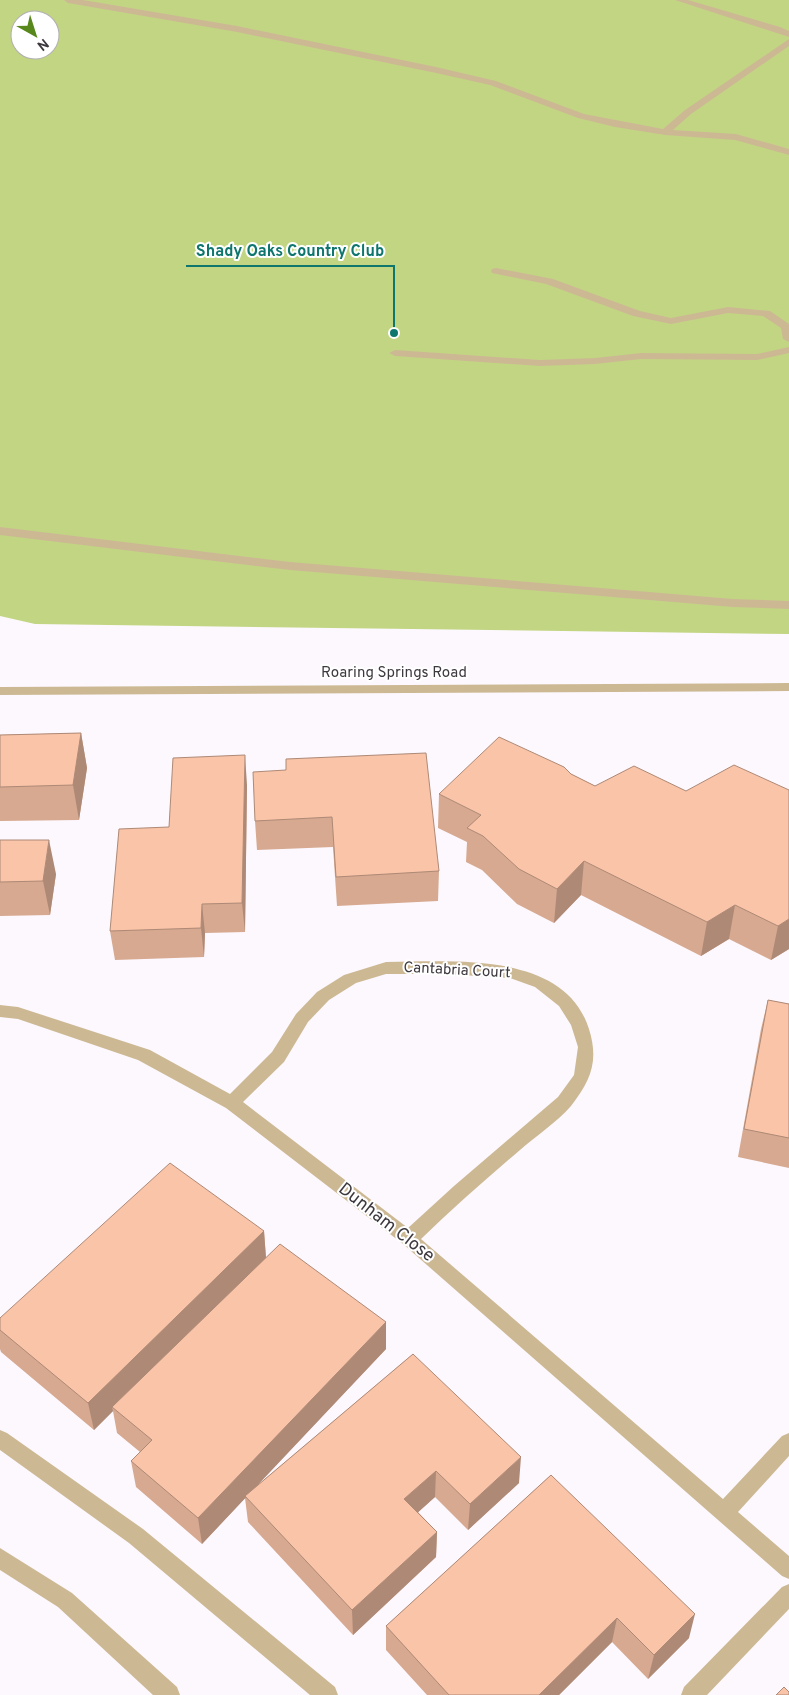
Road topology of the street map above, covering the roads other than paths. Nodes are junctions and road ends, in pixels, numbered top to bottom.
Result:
1 (68, 0) edge
2 (679, 0) edge
3 (789, 34) edge
4 (789, 42) edge
5 (665, 132) junction
6 (789, 152) edge
7 (496, 271) dead end
8 (789, 340) edge
9 (789, 350) edge
10 (395, 353) dead end
11 (0, 531) edge
12 (789, 605) edge
13 (789, 688) edge
14 (0, 691) edge
15 (0, 1011) edge
16 (232, 1103) junction
17 (409, 1239) junction
18 (0, 1439) edge
19 (789, 1442) edge
20 (725, 1512) junction
21 (0, 1558) edge
22 (789, 1569) edge
23 (789, 1594) edge
24 (169, 1695) edge
25 (327, 1695) edge
26 (692, 1695) edge

1 - 5 street
2 - 3 street
4 - 5 street
5 - 6 street
7 - 8 street
9 - 10 street
11 - 12 street
13 - 14 street, Roaring Springs Road
15 - 16 street, Dunham Close
16 - 17 street, Dunham Close
16 - 17 street, Cantabria Court
17 - 20 street, Dunham Close
18 - 25 street
19 - 20 street
20 - 22 street, Dunham Close
21 - 24 street
23 - 26 street

